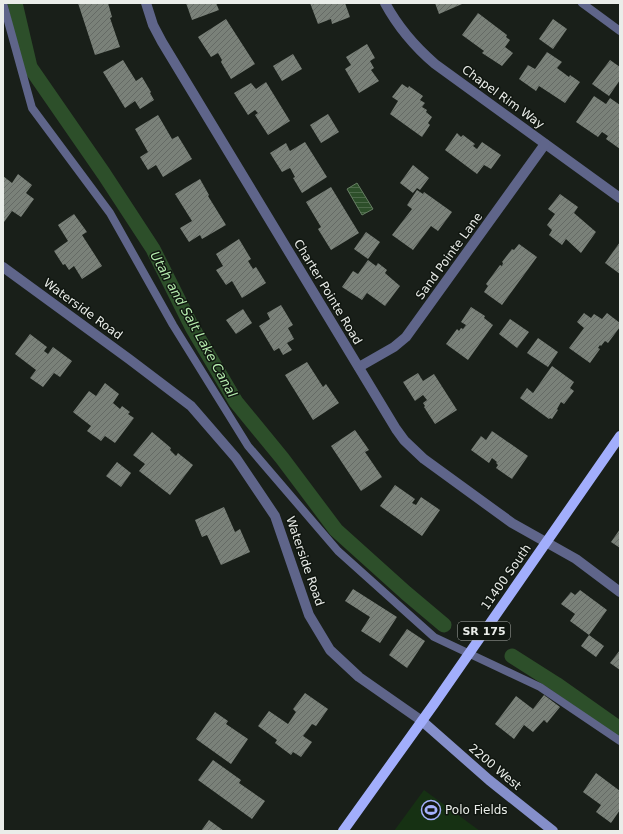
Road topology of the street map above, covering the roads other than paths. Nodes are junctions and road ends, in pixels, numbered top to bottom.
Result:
1 (3, 3) edge
2 (146, 3) edge
3 (385, 3) edge
4 (582, 3) edge
5 (620, 31) edge
6 (545, 144) junction
7 (620, 198) edge
8 (3, 267) edge
9 (358, 367) junction
10 (620, 436) edge
11 (547, 541) junction
12 (620, 592) edge
13 (469, 653) junction
14 (422, 721) junction
15 (620, 742) edge
16 (343, 831) edge
17 (552, 831) edge

1 - 13 lane
2 - 9 street, Charter Pointe Road
3 - 6 street, Chapel Rim Way
4 - 5 lane
6 - 7 street, Chapel Rim Way
6 - 9 street, Sand Pointe Lane
8 - 14 street, Waterside Road
9 - 11 street, Charter Pointe Road
10 - 11 main road, 11400 South / SR 175
11 - 12 street, Charter Pointe Road
11 - 13 main road, 11400 South / SR 175
13 - 14 main road, 11400 South / SR 175
13 - 15 lane
14 - 16 main road, 11400 South / SR 175
14 - 17 street, 2200 West

